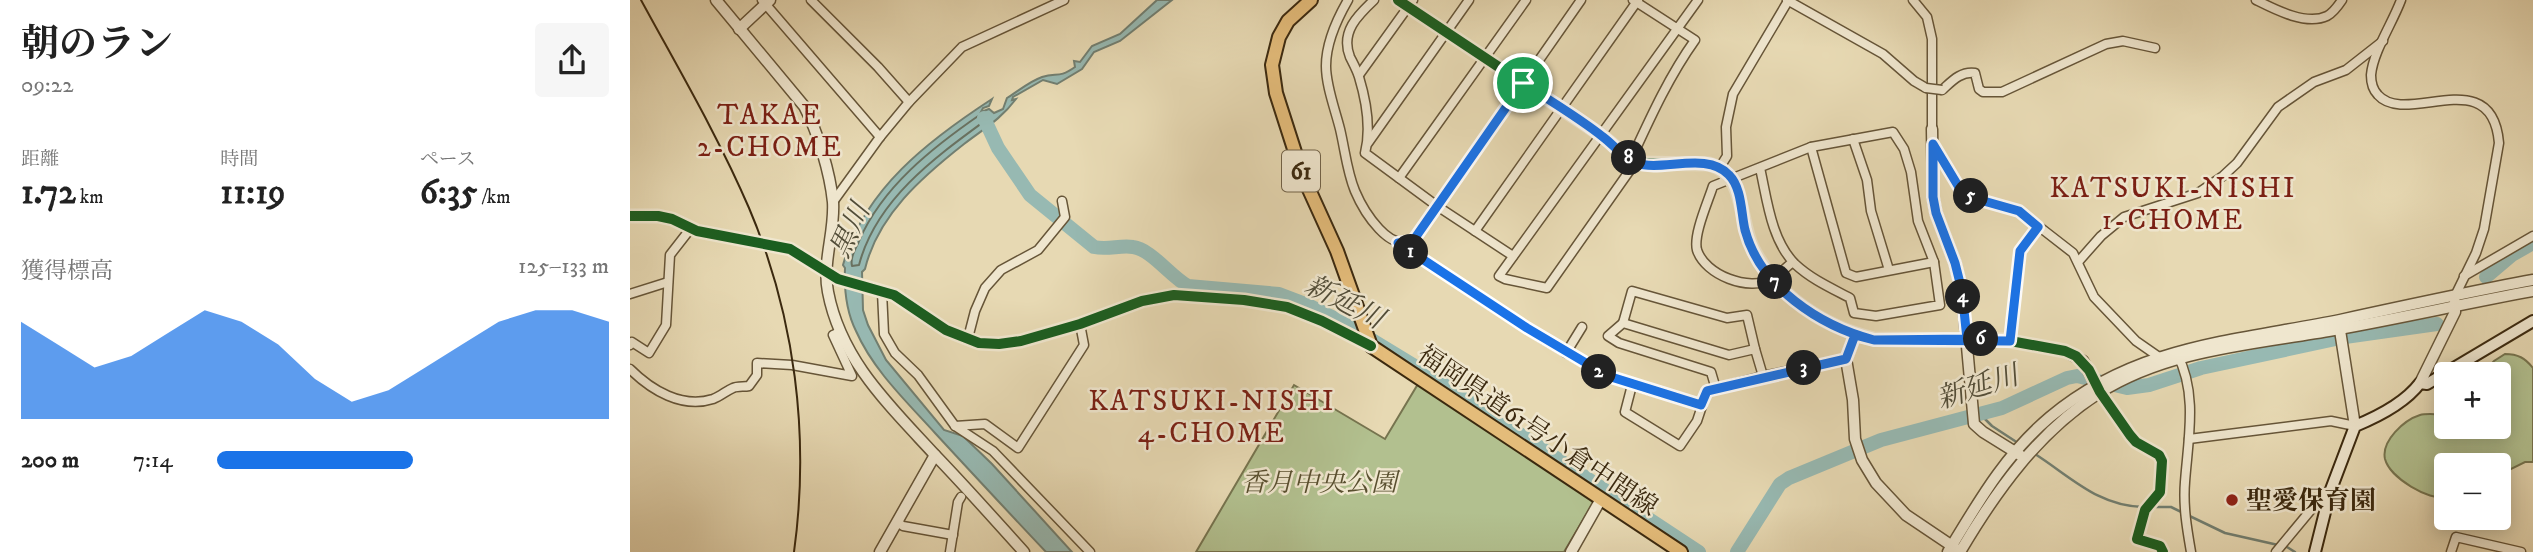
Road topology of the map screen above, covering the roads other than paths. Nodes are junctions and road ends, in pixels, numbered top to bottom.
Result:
1 (716, 0) edge
2 (811, 0) edge
3 (1064, 0) edge
4 (1311, 0) edge
5 (1348, 0) edge
6 (1374, 0) edge
7 (1398, 0) edge
8 (1469, 0) edge
9 (1526, 0) edge
10 (1581, 0) edge
11 (1698, 0) edge
12 (1788, 0) edge
13 (1913, 0) edge
14 (2256, 0) edge
15 (2343, 0) edge
16 (2401, 0) edge
17 (1636, 1) edge
18 (766, 2) edge
19 (1410, 3) edge
20 (1677, 28) junction
21 (739, 29) junction
22 (1446, 31) junction
23 (2383, 41) junction
24 (2155, 48) dead end
25 (1486, 57) junction
26 (1359, 75) junction
27 (1523, 83) junction
28 (909, 102) junction
29 (1561, 108) junction
30 (1932, 129) joint
31 (1601, 135) junction
32 (880, 137) junction
33 (1853, 139) junction
34 (1368, 143) junction
35 (1933, 144) junction
36 (1811, 147) junction
37 (1635, 163) junction
38 (1720, 167) junction
39 (1760, 168) junction
40 (1399, 178) junction
41 (1733, 180) junction
42 (1062, 201) dead end
43 (833, 202) junction
44 (1437, 206) junction
45 (630, 215) edge
46 (2038, 227) junction
47 (691, 228) junction
48 (1475, 231) junction
49 (2533, 236) edge
50 (1398, 243) junction
51 (1513, 256) junction
52 (1793, 262) junction
53 (1934, 262) junction
54 (2078, 262) junction
55 (1889, 270) junction
56 (827, 274) junction
57 (2465, 276) junction
58 (1772, 279) junction
59 (2533, 280) edge
60 (668, 282) junction
61 (878, 290) junction
62 (2533, 291) edge
63 (630, 294) edge
64 (2455, 300) junction
65 (2533, 321) edge
66 (1623, 323) junction
67 (1080, 324) junction
68 (2339, 324) junction
69 (1582, 327) dead end
70 (840, 332) junction
71 (1855, 335) junction
72 (968, 338) junction
73 (1967, 339) junction
74 (2010, 341) junction
75 (630, 345) edge
76 (1371, 346) junction
77 (1755, 349) junction
78 (1566, 353) junction
79 (2178, 355) junction
80 (2159, 357) junction
81 (1846, 359) junction
82 (630, 369) edge
83 (1763, 376) junction
84 (2420, 383) junction
85 (1632, 386) junction
86 (2099, 388) junction
87 (1716, 389) junction
88 (1701, 405) junction
89 (956, 426) junction
90 (2355, 426) junction
91 (2189, 439) junction
92 (935, 454) junction
93 (2021, 455) junction
94 (2330, 492) junction
95 (961, 497) dead end
96 (1601, 499) junction
97 (897, 522) junction
98 (953, 535) junction
99 (1575, 551) edge
100 (1956, 551) edge
101 (2280, 551) edge
102 (880, 552) edge
103 (950, 552) edge
104 (1024, 552) edge
105 (1090, 552) edge
106 (1681, 552) edge
107 (2163, 552) edge
108 (2191, 552) edge
109 (2315, 552) edge
110 (2451, 552) edge
111 (2521, 552) edge

1 - 21 street
2 - 28 street
3 - 28 street
4 - 76 main road, 61
5 - 50 street
6 - 26 street
7 - 19 street
8 - 22 street
9 - 25 street
10 - 27 street
11 - 20 street
12 - 24 street, bridge
12 - 38 street
13 - 30 street
14 - 15 street
16 - 23 street
17 - 20 street
17 - 29 street
18 - 21 street
18 - 32 street
19 - 22 street
19 - 26 street
20 - 31 street
20 - 37 street
21 - 43 street
22 - 25 street
22 - 34 street
23 - 54 street
23 - 57 street
25 - 27 street
25 - 40 street
26 - 34 street
27 - 29 street
27 - 44 street
28 - 32 street
29 - 31 street
29 - 48 street
30 - 35 street
31 - 37 street
31 - 51 street
32 - 43 street
33 - 36 street
33 - 53 street
33 - 55 street
34 - 40 street
35 - 46 street
35 - 73 street
36 - 39 street
36 - 55 street
37 - 38 street
37 - 51 street
38 - 41 street
39 - 41 street
39 - 52 street
40 - 44 street
41 - 58 street
41 - 58 street
42 - 72 street
43 - 56 street
44 - 48 street
44 - 50 street
45 - 47 street
46 - 54 street
46 - 74 street
47 - 56 street
47 - 60 street
48 - 51 street
49 - 57 street
50 - 78 street
52 - 53 street
52 - 58 street
53 - 55 street
54 - 80 street
56 - 61 street
56 - 70 street
57 - 64 street
58 - 71 street
59 - 64 street
60 - 63 street
60 - 75 street
61 - 72 street
61 - 89 street
62 - 64 street
64 - 68 street
64 - 84 street
65 - 84 main road
66 - 77 street
66 - 77 street
66 - 87 street
67 - 72 street
67 - 76 street
67 - 89 street
68 - 79 street
68 - 90 street
69 - 78 street
70 - 82 street
70 - 92 street
71 - 73 street
71 - 81 street
73 - 74 street
73 - 93 street
74 - 86 street
76 - 96 main road, 福岡県道61号小倉中間線
77 - 83 street
78 - 85 street
79 - 80 street
79 - 86 street
79 - 91 street
80 - 86 street
81 - 83 street
81 - 100 street
83 - 87 street
84 - 90 main road
85 - 88 street
85 - 88 street
86 - 93 street
86 - 107 street
87 - 88 street
89 - 105 street
90 - 91 street
90 - 94 main road
91 - 108 street
92 - 97 street
92 - 104 street
93 - 100 street
94 - 101 street
94 - 109 main road
95 - 98 street
96 - 99 street
96 - 106 main road, 福岡県道61号小倉中間線
97 - 98 street
97 - 102 street
98 - 103 street
110 - 111 street

